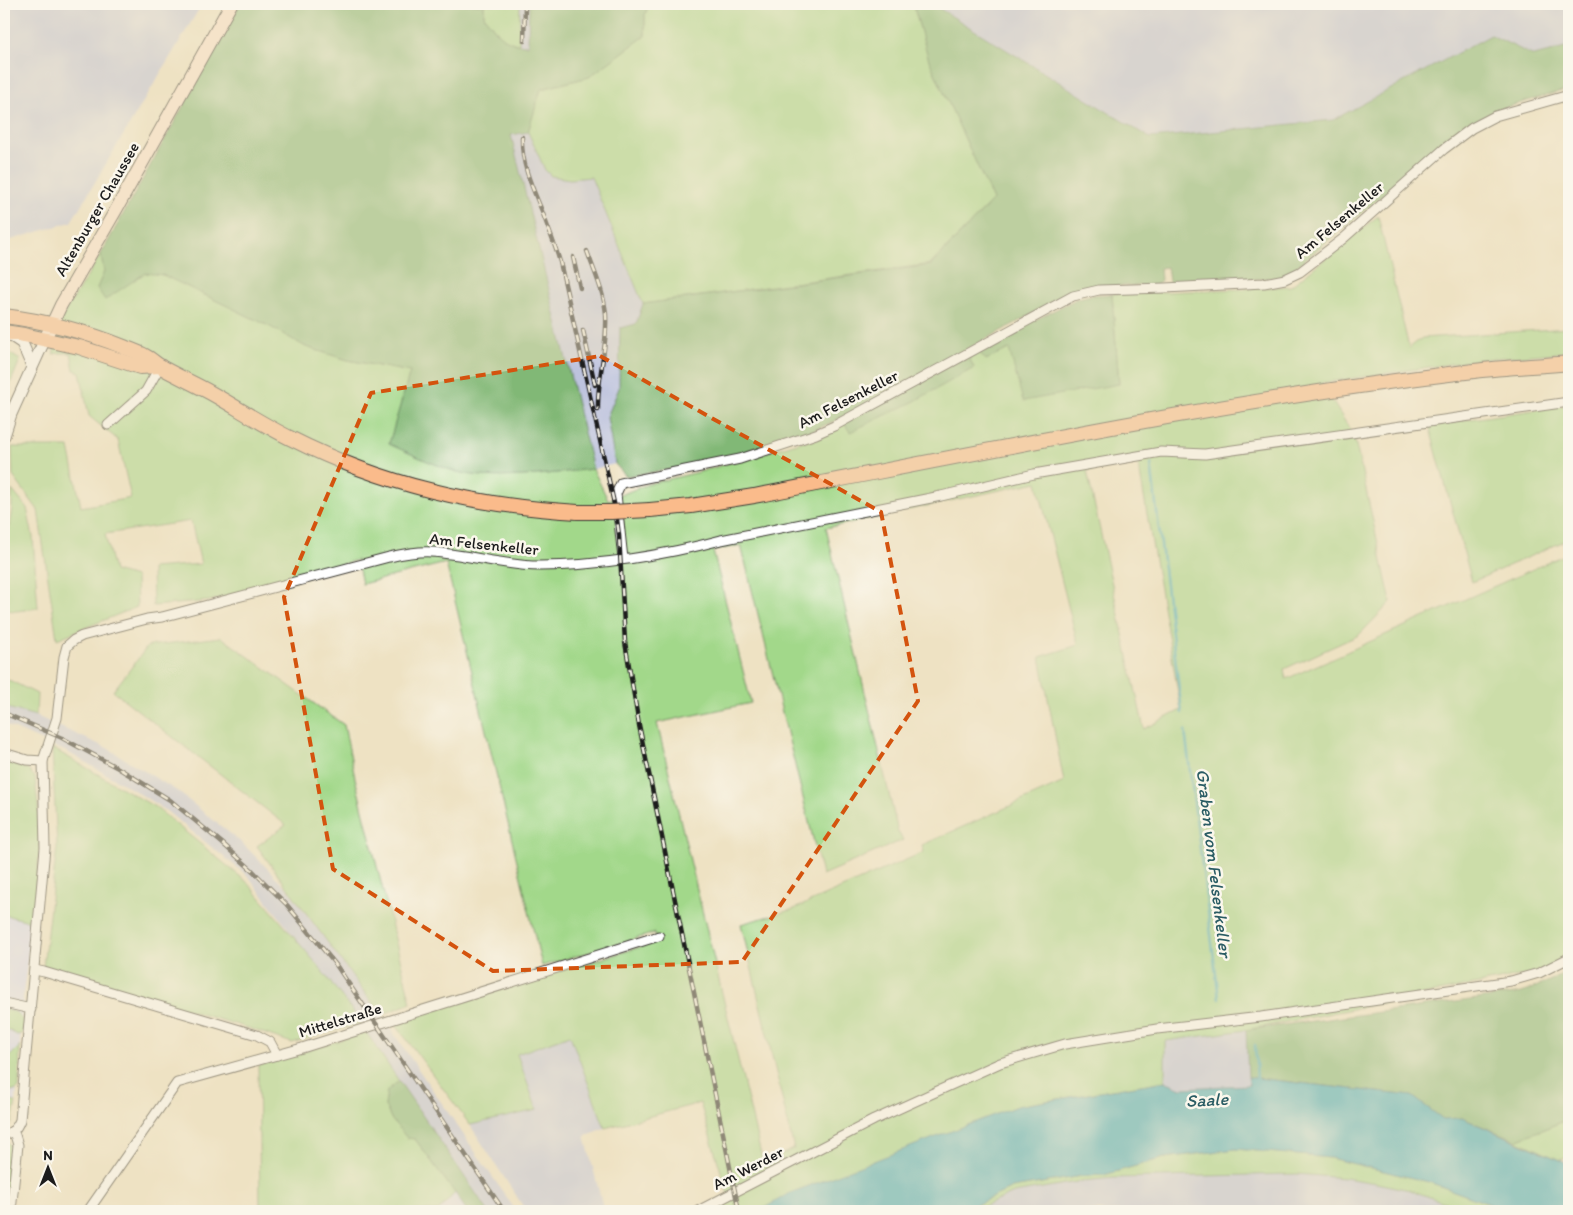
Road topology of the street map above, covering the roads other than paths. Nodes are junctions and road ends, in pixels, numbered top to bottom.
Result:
1 (231, 4) edge
2 (1569, 95) edge
3 (4, 316) edge
4 (51, 325) junction
5 (5, 332) edge
6 (44, 339) junction
7 (1569, 363) edge
8 (32, 366) junction
9 (160, 366) junction
10 (1569, 402) edge
11 (108, 425) dead end
12 (4, 436) edge
13 (623, 559) junction
14 (4, 753) edge
15 (43, 761) junction
16 (659, 936) dead end
17 (1569, 958) edge
18 (35, 970) junction
19 (4, 1003) edge
20 (31, 1008) junction
21 (277, 1055) junction
22 (8, 1133) edge
23 (11, 1211) edge
24 (88, 1211) edge
25 (698, 1211) edge

1 - 4 main road, Altenburger Chaussee
2 - 13 street, Am Felsenkeller
3 - 4 main road
4 - 6 main road, Altenburger Chaussee
4 - 9 main road
5 - 6 main road
5 - 8 street
6 - 8 street, Altenburger Chaussee
6 - 9 main road
7 - 9 main road, bridge
8 - 12 street, Altenburger Chaussee
9 - 11 street
10 - 13 street
13 - 15 street, Am Felsenkeller
14 - 15 street
15 - 18 street
16 - 21 street, Mittelstraße
17 - 25 street, Am Werder
18 - 20 street
18 - 21 street
19 - 20 street
20 - 22 street
21 - 24 street, Mittelstraße
22 - 23 street

